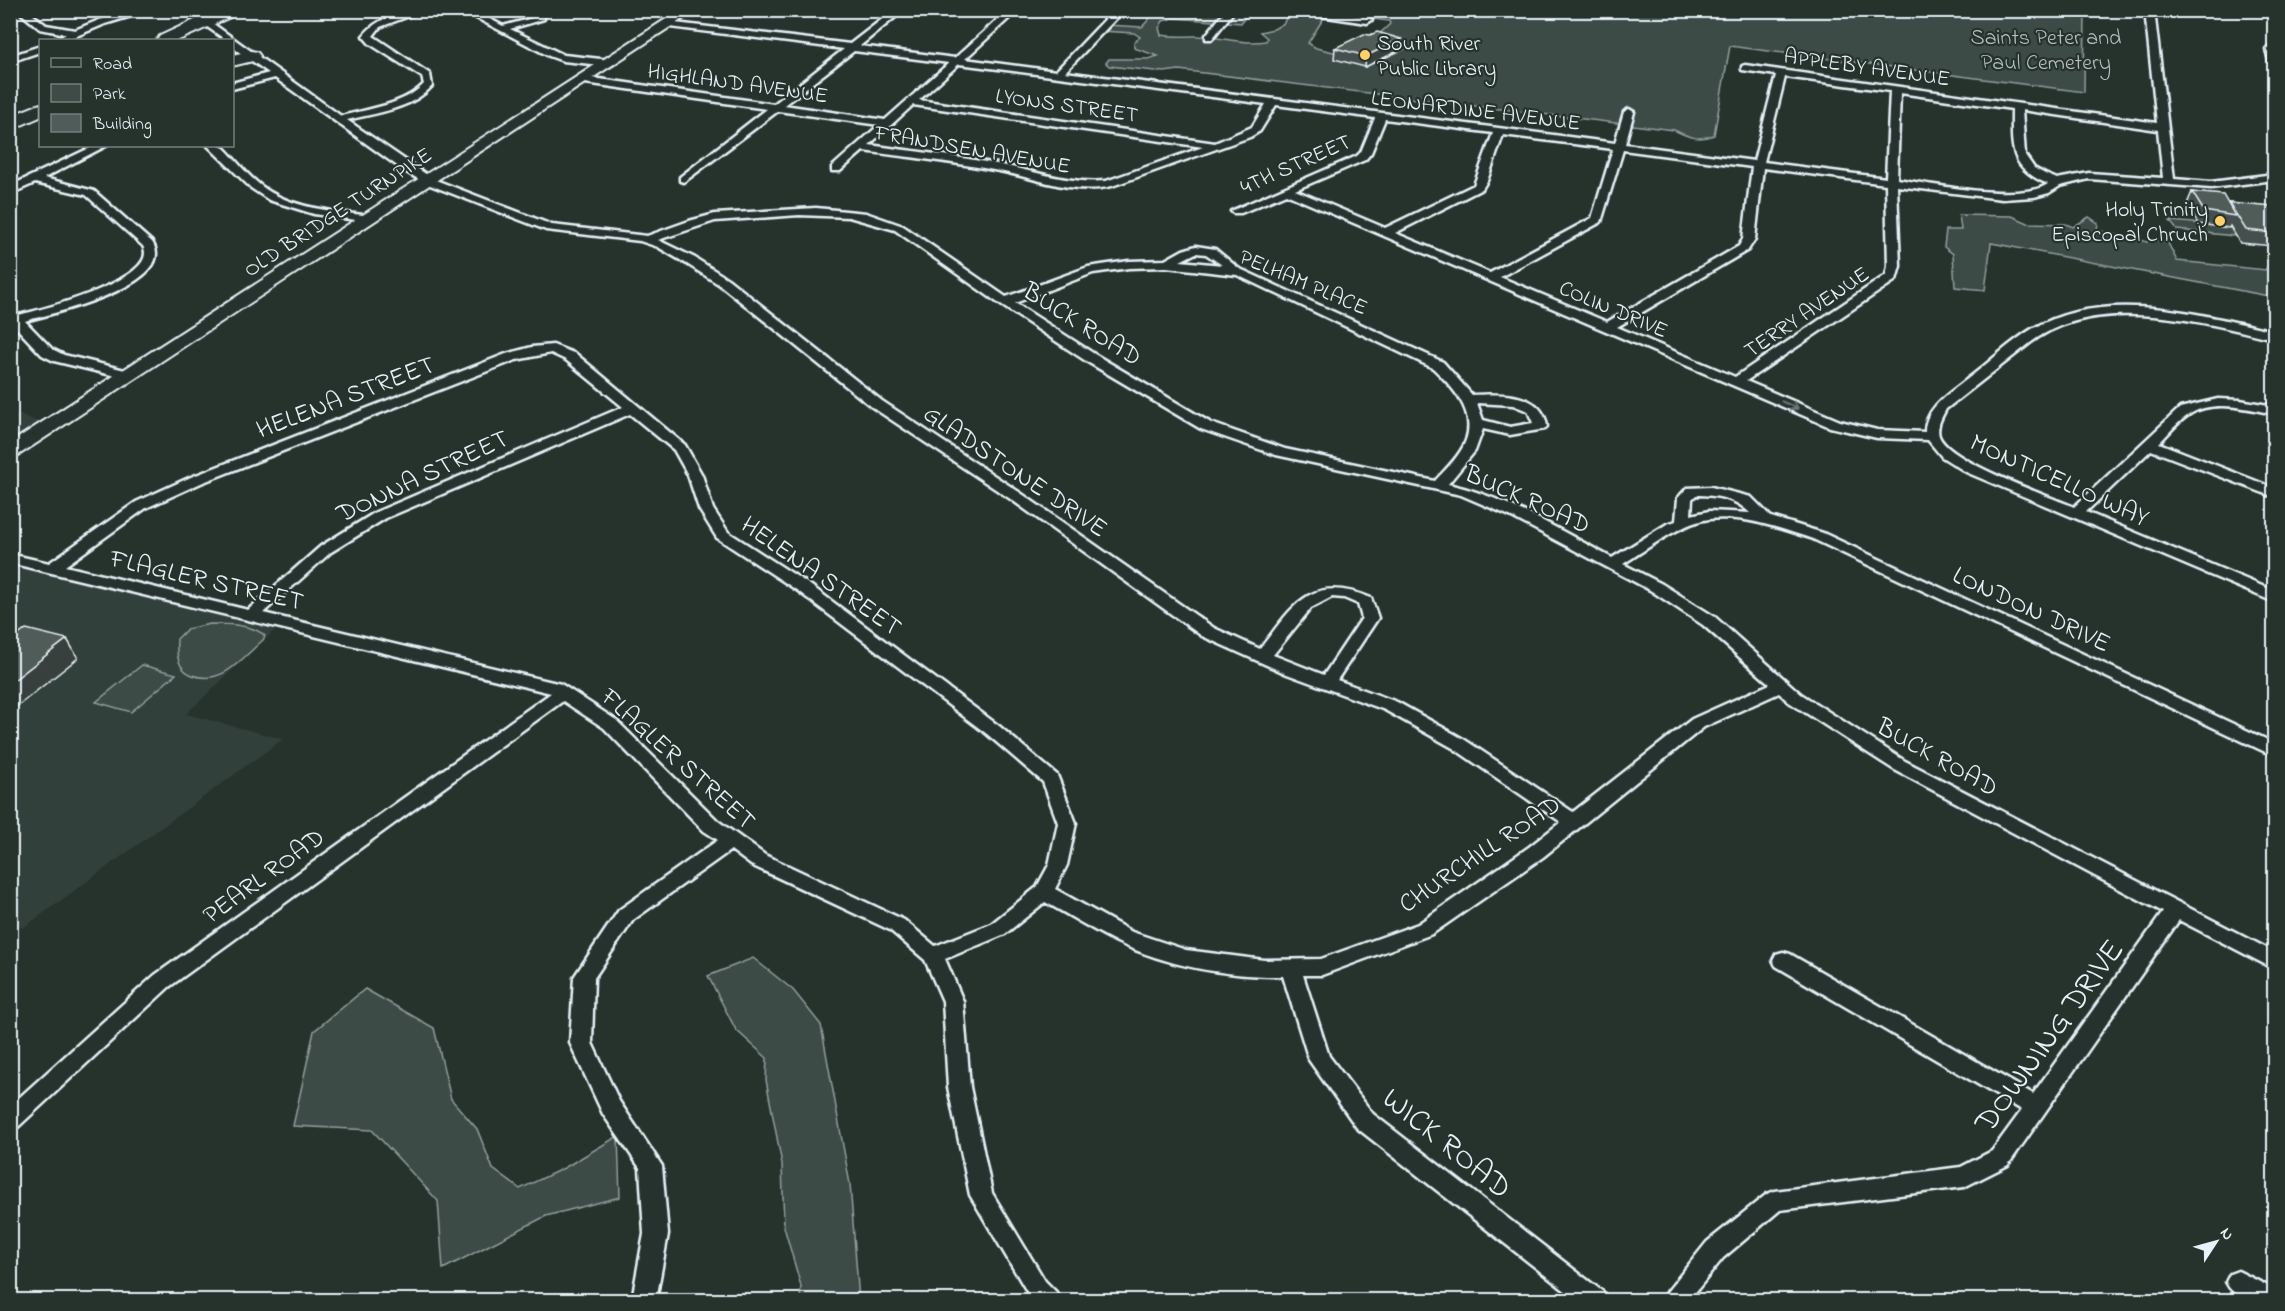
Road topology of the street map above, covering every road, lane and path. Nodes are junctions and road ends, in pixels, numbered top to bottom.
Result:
1 (21, 10) edge
2 (147, 10) edge
3 (187, 10) edge
4 (231, 10) edge
5 (252, 10) edge
6 (421, 10) edge
7 (465, 10) edge
8 (690, 10) edge
9 (883, 10) edge
10 (1014, 10) edge
11 (1120, 10) edge
12 (1231, 10) edge
13 (1284, 10) edge
14 (2149, 10) edge
15 (899, 11) edge
16 (541, 17) dead end
17 (1367, 20) dead end
18 (670, 24) junction
19 (210, 25) junction
20 (502, 29) junction
21 (77, 33) junction
22 (1209, 37) dead end
23 (62, 39) edge
24 (169, 39) edge
25 (189, 39) edge
26 (229, 39) edge
27 (234, 43) edge
28 (2274, 44) edge
29 (850, 48) junction
30 (39, 49) edge
31 (251, 56) junction
32 (10, 59) edge
33 (234, 60) edge
34 (2274, 61) edge
35 (956, 62) junction
36 (610, 63) junction
37 (1745, 68) dead end
38 (1780, 73) junction
39 (277, 74) junction
40 (1057, 75) junction
41 (585, 80) junction
42 (234, 85) edge
43 (1894, 89) junction
44 (39, 99) edge
45 (910, 102) junction
46 (1272, 103) junction
47 (775, 107) junction
48 (2017, 107) junction
49 (39, 110) edge
50 (1629, 112) dead end
51 (10, 113) edge
52 (1381, 117) junction
53 (340, 119) junction
54 (886, 123) junction
55 (10, 124) edge
56 (2162, 127) junction
57 (1499, 132) junction
58 (1217, 145) junction
59 (99, 147) edge
60 (214, 147) edge
61 (859, 147) junction
62 (1618, 147) junction
63 (1758, 165) junction
64 (836, 168) dead end
65 (2274, 177) edge
66 (34, 179) junction
67 (684, 179) dead end
68 (429, 181) junction
69 (2169, 181) junction
70 (1891, 183) junction
71 (2056, 183) junction
72 (1285, 190) junction
73 (10, 191) edge
74 (1237, 211) dead end
75 (370, 219) junction
76 (1385, 233) junction
77 (647, 240) junction
78 (1490, 278) junction
79 (1005, 302) junction
80 (13, 317) edge
81 (1606, 328) junction
82 (2274, 334) edge
83 (128, 375) junction
84 (1736, 382) junction
85 (1468, 399) junction
86 (632, 408) junction
87 (2274, 410) edge
88 (1476, 423) junction
89 (1932, 436) junction
90 (2150, 445) junction
91 (10, 452) edge
92 (1439, 486) junction
93 (2274, 492) edge
94 (2075, 514) junction
95 (1766, 520) junction
96 (1683, 524) junction
97 (10, 558) edge
98 (1612, 564) junction
99 (52, 568) junction
100 (2274, 597) edge
101 (251, 616) junction
102 (1263, 657) junction
103 (1327, 683) junction
104 (1781, 686) junction
105 (562, 693) junction
106 (2274, 750) edge
107 (1574, 822) junction
108 (730, 840) junction
109 (1044, 892) junction
110 (2176, 909) junction
111 (933, 955) junction
112 (1783, 960) dead end
113 (2274, 961) edge
114 (1290, 967) junction
115 (2036, 1107) junction
116 (10, 1120) edge
117 (2238, 1282) dead end
118 (644, 1300) edge
119 (1048, 1300) edge
120 (1594, 1300) edge
121 (1675, 1300) edge
122 (2272, 1300) edge

1 - 21 street
2 - 21 street
3 - 19 street, GLADSTONE DRIVE
4 - 19 highway
5 - 19 highway
6 - 53 street
7 - 20 street
8 - 18 street, OLD BRIDGE TURNPIKE
9 - 15 street
10 - 35 street
11 - 40 street
12 - 22 street
13 - 17 street
14 - 56 street
15 - 29 street
16 - 20 street
18 - 29 street, LEONARDINE AVENUE
18 - 36 street, OLD BRIDGE TURNPIKE
19 - 24 highway
19 - 25 highway
19 - 26 street, GLADSTONE DRIVE
20 - 36 street
21 - 23 street
27 - 31 street, GLADSTONE DRIVE
28 - 34 street
29 - 35 street, LEONARDINE AVENUE
29 - 47 street
30 - 32 street
31 - 33 highway
31 - 39 street, GLADSTONE DRIVE
35 - 40 street, LEONARDINE AVENUE
35 - 45 street
36 - 41 street, OLD BRIDGE TURNPIKE
37 - 38 street, APPLEBY AVENUE
38 - 43 street, APPLEBY AVENUE
38 - 63 street
39 - 42 street
39 - 53 street, GLADSTONE DRIVE
40 - 46 street, LEONARDINE AVENUE
41 - 47 street, HIGHLAND AVENUE
41 - 68 street, OLD BRIDGE TURNPIKE
43 - 48 street, APPLEBY AVENUE
43 - 70 street, TERRY AVENUE
44 - 51 highway
45 - 54 street
45 - 58 street, LYONS STREET
46 - 52 street, LEONARDINE AVENUE
46 - 58 street, FRANDSEN AVENUE
47 - 54 street, HIGHLAND AVENUE
47 - 67 street
48 - 56 street, APPLEBY AVENUE
48 - 71 street
49 - 55 highway
50 - 62 street
52 - 57 street, LEONARDINE AVENUE
52 - 72 street, 4TH STREET
53 - 68 street, GLADSTONE DRIVE
54 - 61 street
56 - 69 street
57 - 62 street, LEONARDINE AVENUE
57 - 76 street
58 - 61 street, FRANDSEN AVENUE
59 - 66 street
60 - 75 street
61 - 64 street
62 - 63 street, LEONARDINE AVENUE
62 - 78 street
63 - 70 street, LEONARDINE AVENUE
63 - 81 street
65 - 69 street, LEONARDINE AVENUE
66 - 73 street
66 - 80 street
68 - 75 street, OLD BRIDGE TURNPIKE
68 - 77 street, GLADSTONE DRIVE
69 - 71 street, LEONARDINE AVENUE
70 - 71 street, LEONARDINE AVENUE
70 - 84 street, TERRY AVENUE
72 - 74 street, 4TH STREET
72 - 76 street, COLIN DRIVE
75 - 83 street, OLD BRIDGE TURNPIKE
76 - 78 street, COLIN DRIVE
77 - 79 street, BUCK ROAD
77 - 102 street, GLADSTONE DRIVE
78 - 81 street, COLIN DRIVE
79 - 85 street, PELHAM PLACE
79 - 92 street, BUCK ROAD
80 - 83 street
81 - 84 street, COLIN DRIVE
82 - 89 street, MONTICELLO WAY
83 - 91 street, OLD BRIDGE TURNPIKE
84 -> 89 street, COLIN DRIVE
85 - 88 street, PELHAM PLACE
85 - 88 street
86 - 99 street, HELENA STREET
86 - 101 street, DONNA STREET
86 - 109 street, HELENA STREET
87 - 90 street
88 - 92 street
89 - 94 street, MONTICELLO WAY
90 - 93 street
90 - 94 street
92 - 98 street, BUCK ROAD
94 - 100 street, MONTICELLO WAY
95 - 96 street, LONDON DRIVE
95 - 96 street, LONDON DRIVE
95 - 106 street, LONDON DRIVE
96 - 98 street, LONDON DRIVE
97 - 99 street, FLAGLER STREET
98 - 104 street, BUCK ROAD
99 - 101 street, FLAGLER STREET
101 - 105 street, FLAGLER STREET
102 - 103 street, GLADSTONE DRIVE
102 - 103 street
103 - 107 street, GLADSTONE DRIVE
104 - 107 street, CHURCHILL ROAD
104 - 110 street, BUCK ROAD
105 - 108 street, FLAGLER STREET
105 - 116 street, PEARL ROAD
107 - 114 street, CHURCHILL ROAD
108 - 111 street, FLAGLER STREET
108 - 118 street
109 - 111 street, HELENA STREET
109 - 114 street, CHURCHILL ROAD
110 - 113 street, BUCK ROAD
110 - 115 street, DOWNING DRIVE
111 - 119 street, FLAGLER STREET
112 - 115 street
114 - 120 street, WICK ROAD
115 - 121 street, DOWNING DRIVE
117 - 122 street

